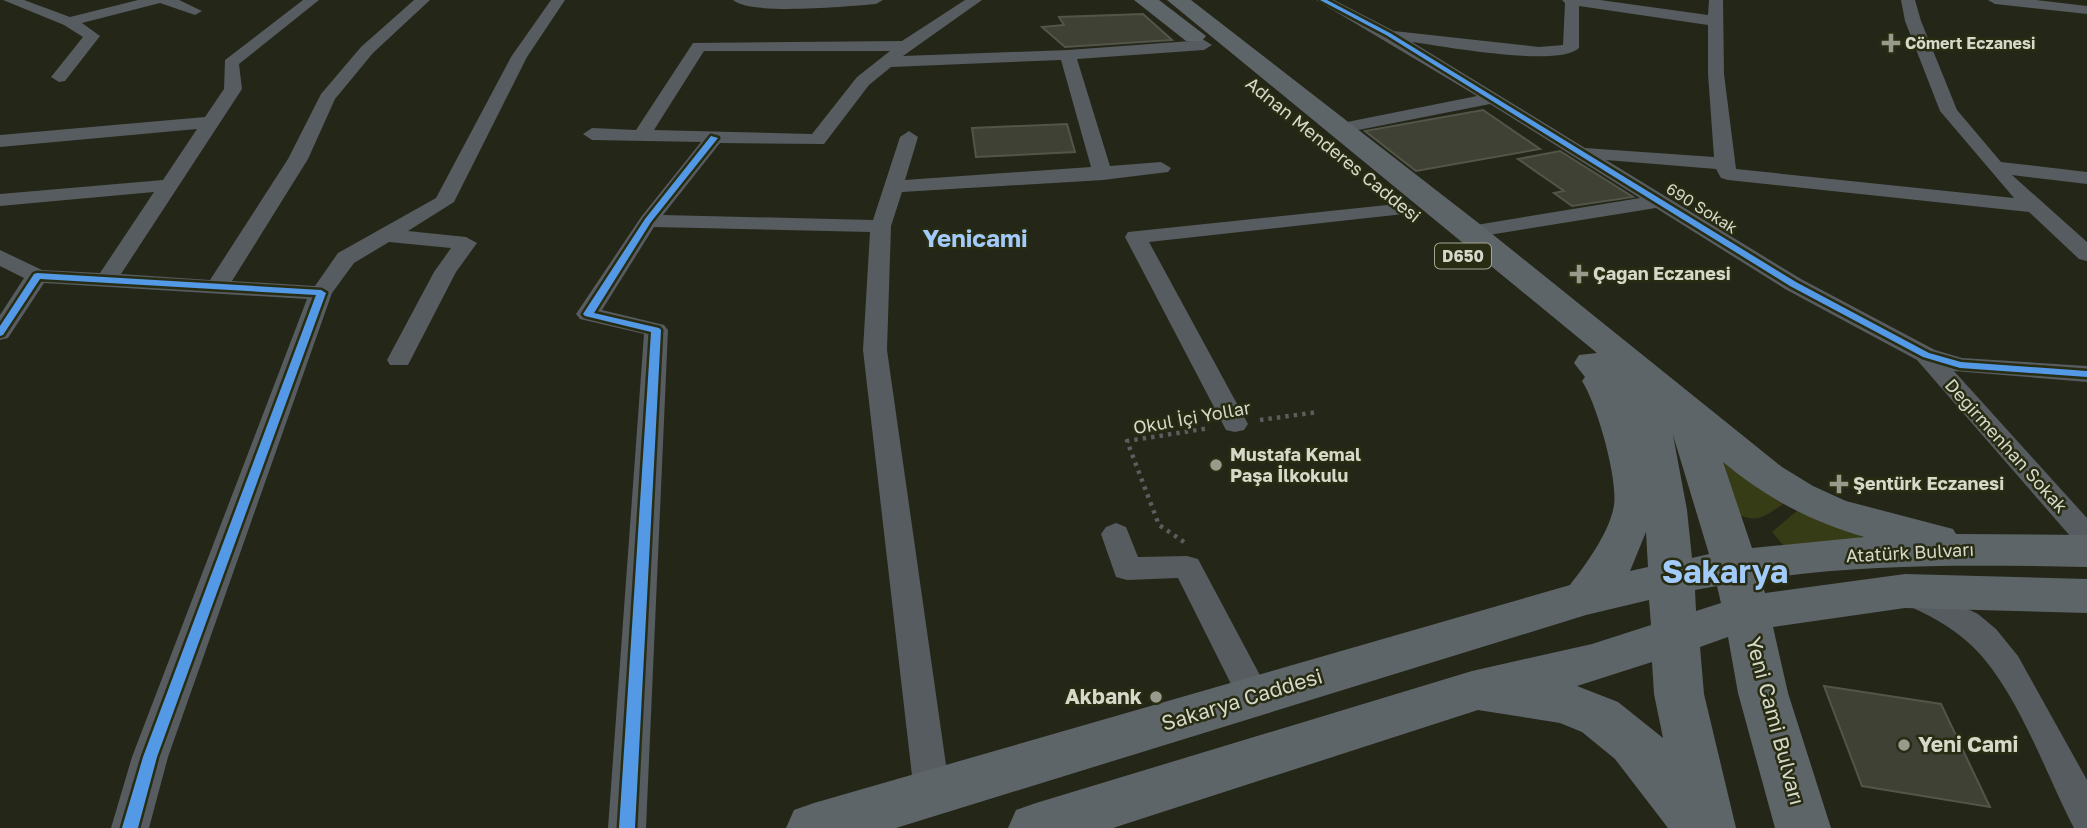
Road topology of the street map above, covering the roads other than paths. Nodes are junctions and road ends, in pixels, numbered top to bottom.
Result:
1 (10, 0) edge
2 (155, 0) edge
3 (166, 0) edge
4 (313, 0) edge
5 (422, 0) edge
6 (558, 0) edge
7 (740, 0) edge
8 (876, 0) edge
9 (975, 0) edge
10 (1145, 0) edge
11 (1178, 0) edge
12 (1323, 0) edge
13 (1571, 0) edge
14 (1716, 0) edge
15 (1908, 0) edge
16 (1996, 0) edge
17 (2087, 10) edge
18 (195, 11) dead end
19 (1715, 21) junction
20 (69, 22) junction
21 (1388, 34) junction
22 (1204, 45) junction
23 (906, 46) junction
24 (1068, 55) junction
25 (886, 62) junction
26 (59, 78) dead end
27 (1490, 99) junction
28 (213, 122) junction
29 (1338, 128) junction
30 (592, 134) dead end
31 (641, 136) junction
32 (909, 137) dead end
33 (714, 138) junction
34 (0, 141) edge
35 (1580, 152) junction
36 (1724, 164) junction
37 (1161, 167) dead end
38 (1995, 167) junction
39 (1103, 174) junction
40 (2087, 178) edge
41 (171, 185) junction
42 (894, 187) junction
43 (0, 200) edge
44 (1662, 201) junction
45 (2034, 206) junction
46 (1406, 209) junction
47 (648, 221) junction
48 (881, 226) junction
49 (1470, 232) junction
50 (383, 235) junction
51 (2087, 254) edge
52 (0, 257) edge
53 (37, 276) junction
54 (106, 280) junction
55 (217, 287) junction
56 (321, 293) junction
57 (2, 326) edge
58 (1926, 355) junction
59 (1587, 358) junction
60 (399, 360) dead end
61 (2087, 374) edge
62 (1675, 399) junction
63 (1235, 424) road end
64 (1116, 534) dead end
65 (2087, 537) edge
66 (1974, 548) junction
67 (2087, 551) edge
68 (1671, 579) junction
69 (1741, 590) junction
70 (1905, 591) junction
71 (2087, 596) edge
72 (1586, 598) junction
73 (1802, 605) junction
74 (1674, 636) junction
75 (1758, 672) junction
76 (1472, 691) junction
77 (1254, 696) junction
78 (932, 793) junction
79 (2087, 816) edge
80 (130, 828) edge
81 (627, 828) edge
82 (814, 828) edge
83 (1036, 828) edge
84 (1701, 828) edge
85 (1708, 828) edge
86 (1803, 828) edge

1 - 20 street
2 - 20 street
3 - 18 street
4 - 28 street
5 - 55 street
6 - 50 street
7 - 8 street
9 - 23 street
10 - 22 main road, Adnan Menderes Caddesi / D650
11 - 29 main road, Adnan Menderes Caddesi
12 - 21 street, 690 Sokak
13 - 19 street
13 - 21 street
14 - 19 street
15 - 38 street
16 - 17 street
19 - 36 street
20 - 26 street
21 - 27 street, 690 Sokak
22 - 24 street
22 - 46 main road, Adnan Menderes Caddesi / D650
23 - 25 street
23 - 31 street
24 - 25 street
24 - 39 street
25 - 33 street
27 - 29 street
27 - 35 street, 690 Sokak
28 - 34 street
28 - 41 street
29 - 49 main road, Adnan Menderes Caddesi
30 - 31 street
31 - 33 street
32 - 42 street
33 - 47 street
35 - 36 street
35 - 44 street, 690 Sokak
36 - 45 street
37 - 39 street
38 - 40 street
38 - 45 street
39 - 42 street
41 - 43 street
41 - 54 street
42 - 48 street
44 - 49 street
44 - 58 street, 690 Sokak
45 - 51 street
46 - 59 main road, Adnan Menderes Caddesi / D650
46 - 63 street
47 - 48 street
47 - 81 street
48 - 78 street
49 - 62 main road, Adnan Menderes Caddesi
50 - 56 street
50 - 60 street
52 - 53 street
53 - 54 street
53 - 57 street
54 - 55 street
55 - 56 street
56 - 80 street
58 - 61 street, 690 Sokak
58 - 65 street, Değirmenhan Sokak
59 - 68 main road, Adnan Menderes Caddesi / D650
59 - 72 main road
62 - 66 main road
62 - 69 main road, Adnan Menderes Caddesi
64 - 77 street
66 - 67 main road, Atatürk Bulvarı
66 - 69 main road, Atatürk Bulvarı
68 - 69 main road, Sakarya Caddesi
68 - 72 main road, Sakarya Caddesi
68 - 74 main road, Adnan Menderes Caddesi
69 - 73 main road
69 - 74 main road
69 - 75 main road, Yeni Cami Bulvarı
70 - 71 main road
70 - 73 main road
70 - 79 street
72 - 77 main road, Sakarya Caddesi
73 - 75 main road
74 - 76 main road
74 - 85 main road
75 - 86 main road, Yeni Cami Bulvarı
76 - 83 main road
76 - 84 main road
77 - 78 main road, Sakarya Caddesi
78 - 82 main road, Sakarya Caddesi

